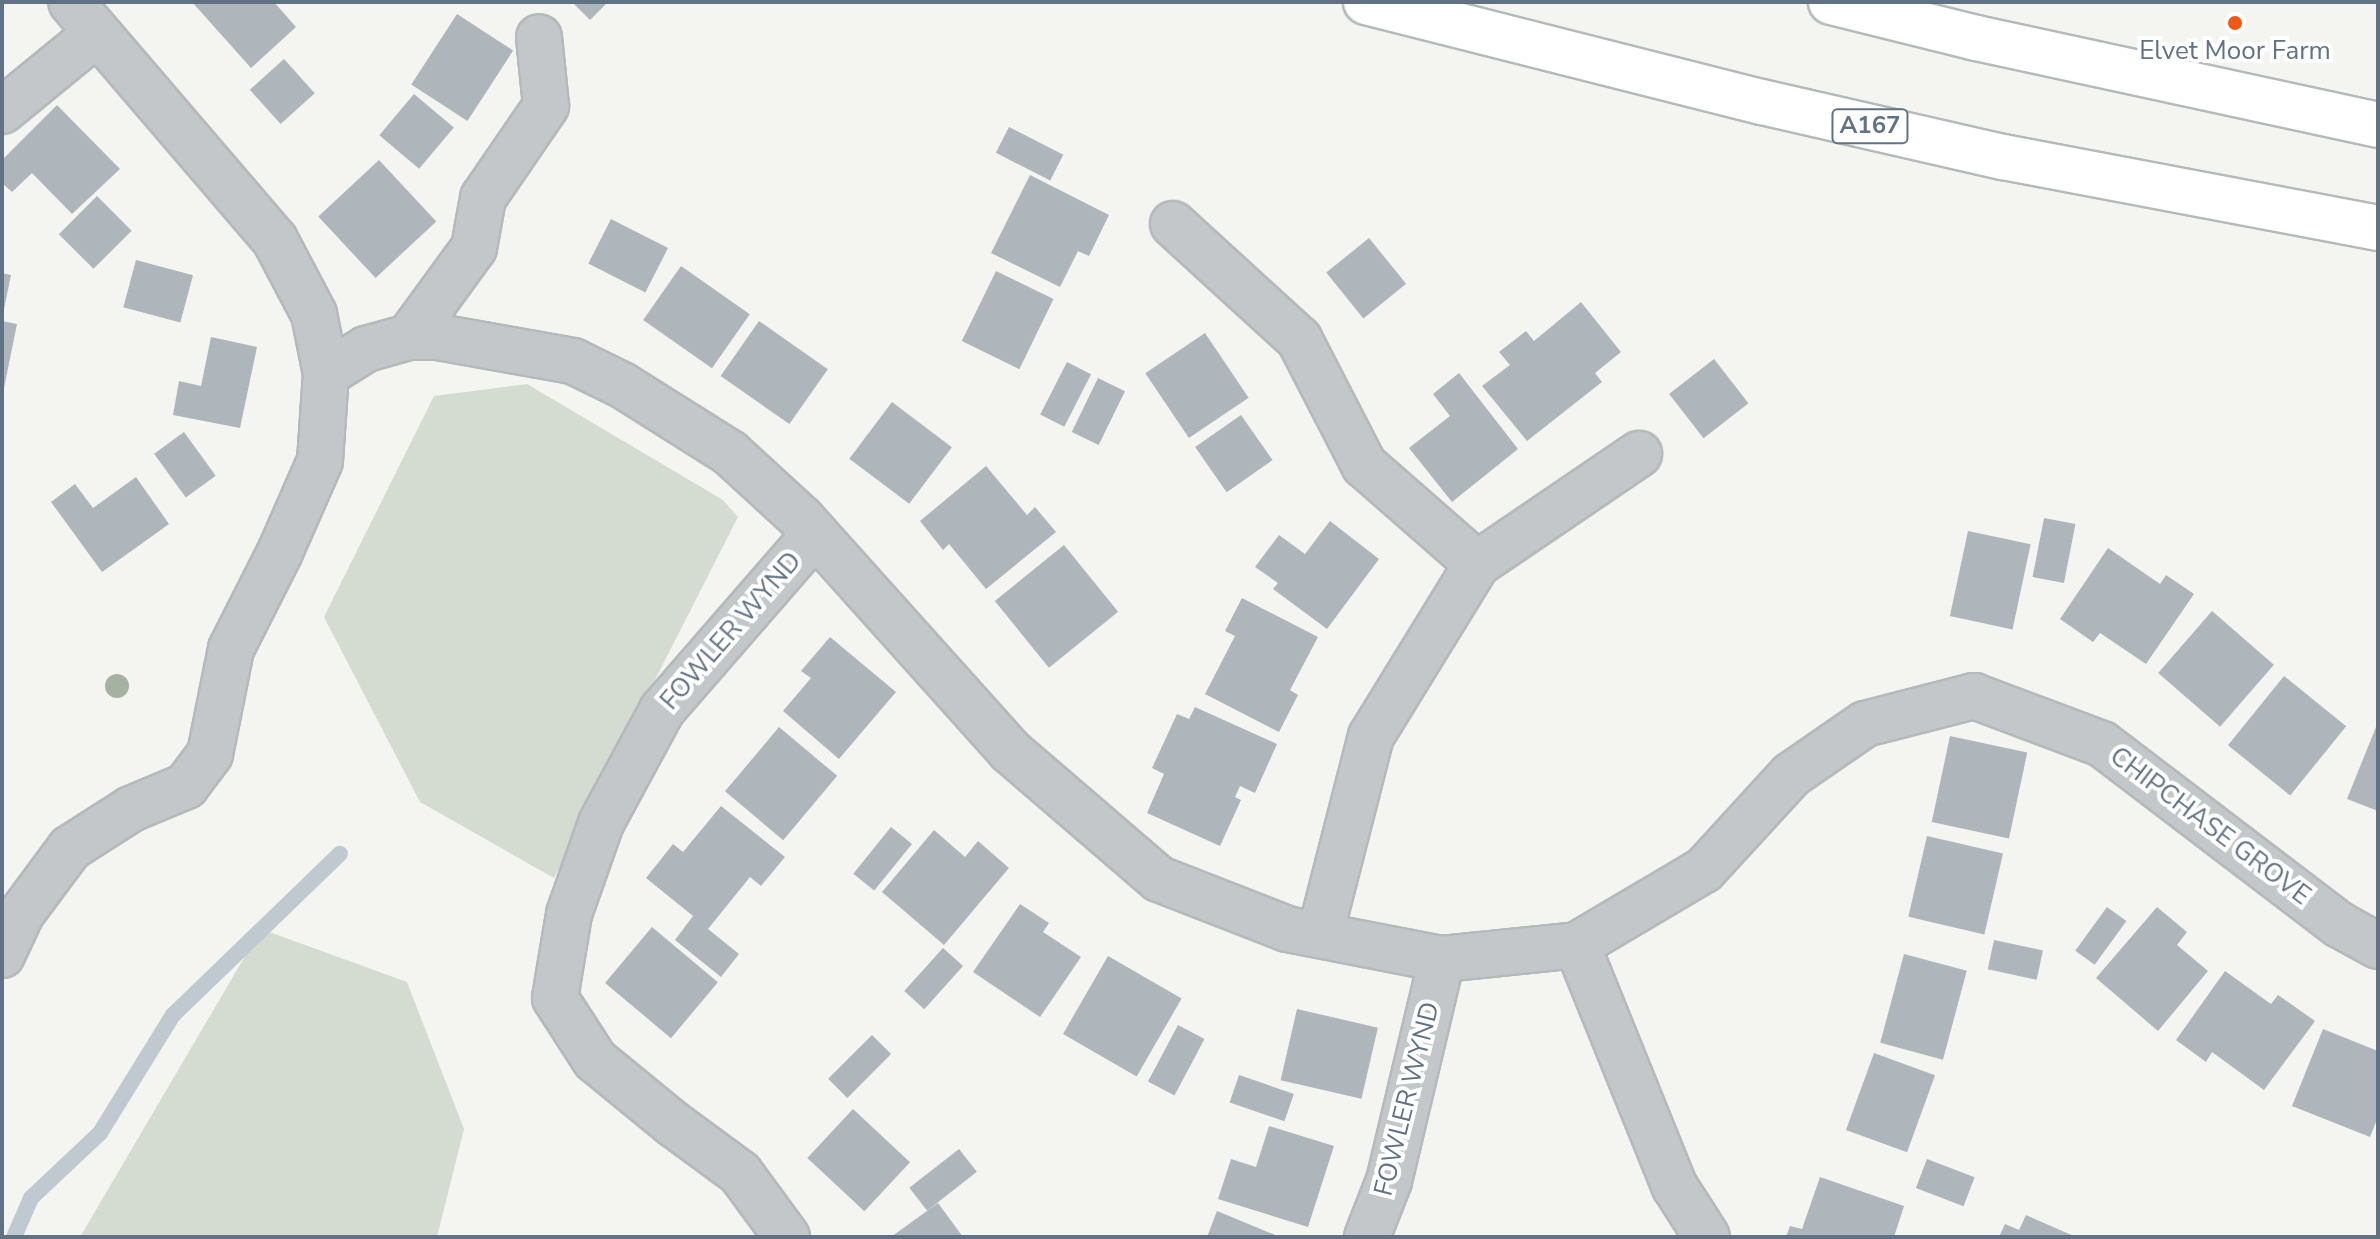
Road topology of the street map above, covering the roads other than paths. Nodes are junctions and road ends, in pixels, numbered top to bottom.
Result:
1 (1366, 2) edge
2 (1831, 2) edge
3 (1412, 9) edge
4 (83, 18) edge
5 (539, 37) dead end
6 (2, 111) edge
7 (2378, 125) edge
8 (1173, 224) dead end
9 (2378, 228) edge
10 (409, 337) junction
11 (326, 374) junction
12 (1639, 454) dead end
13 (815, 534) junction
14 (1477, 564) junction
15 (1320, 934) junction
16 (1577, 945) junction
17 (2378, 946) edge
18 (2, 955) edge
19 (1442, 959) junction
20 (787, 1237) edge
21 (1367, 1237) edge
22 (1707, 1237) edge

1 - 3 highway, A167
2 - 7 highway
3 - 9 highway, A167
4 - 6 street
4 - 11 street
5 - 10 street
8 - 14 street
10 - 11 street, FOWLER WYND
10 - 13 street, FOWLER WYND
11 - 18 street
12 - 14 street
13 - 15 street, FOWLER WYND
13 - 20 street, FOWLER WYND
14 - 15 street
15 - 19 street, FOWLER WYND
16 - 17 street, CHIPCHASE GROVE
16 - 19 street, FOWLER WYND
16 - 22 street
19 - 21 street, FOWLER WYND

